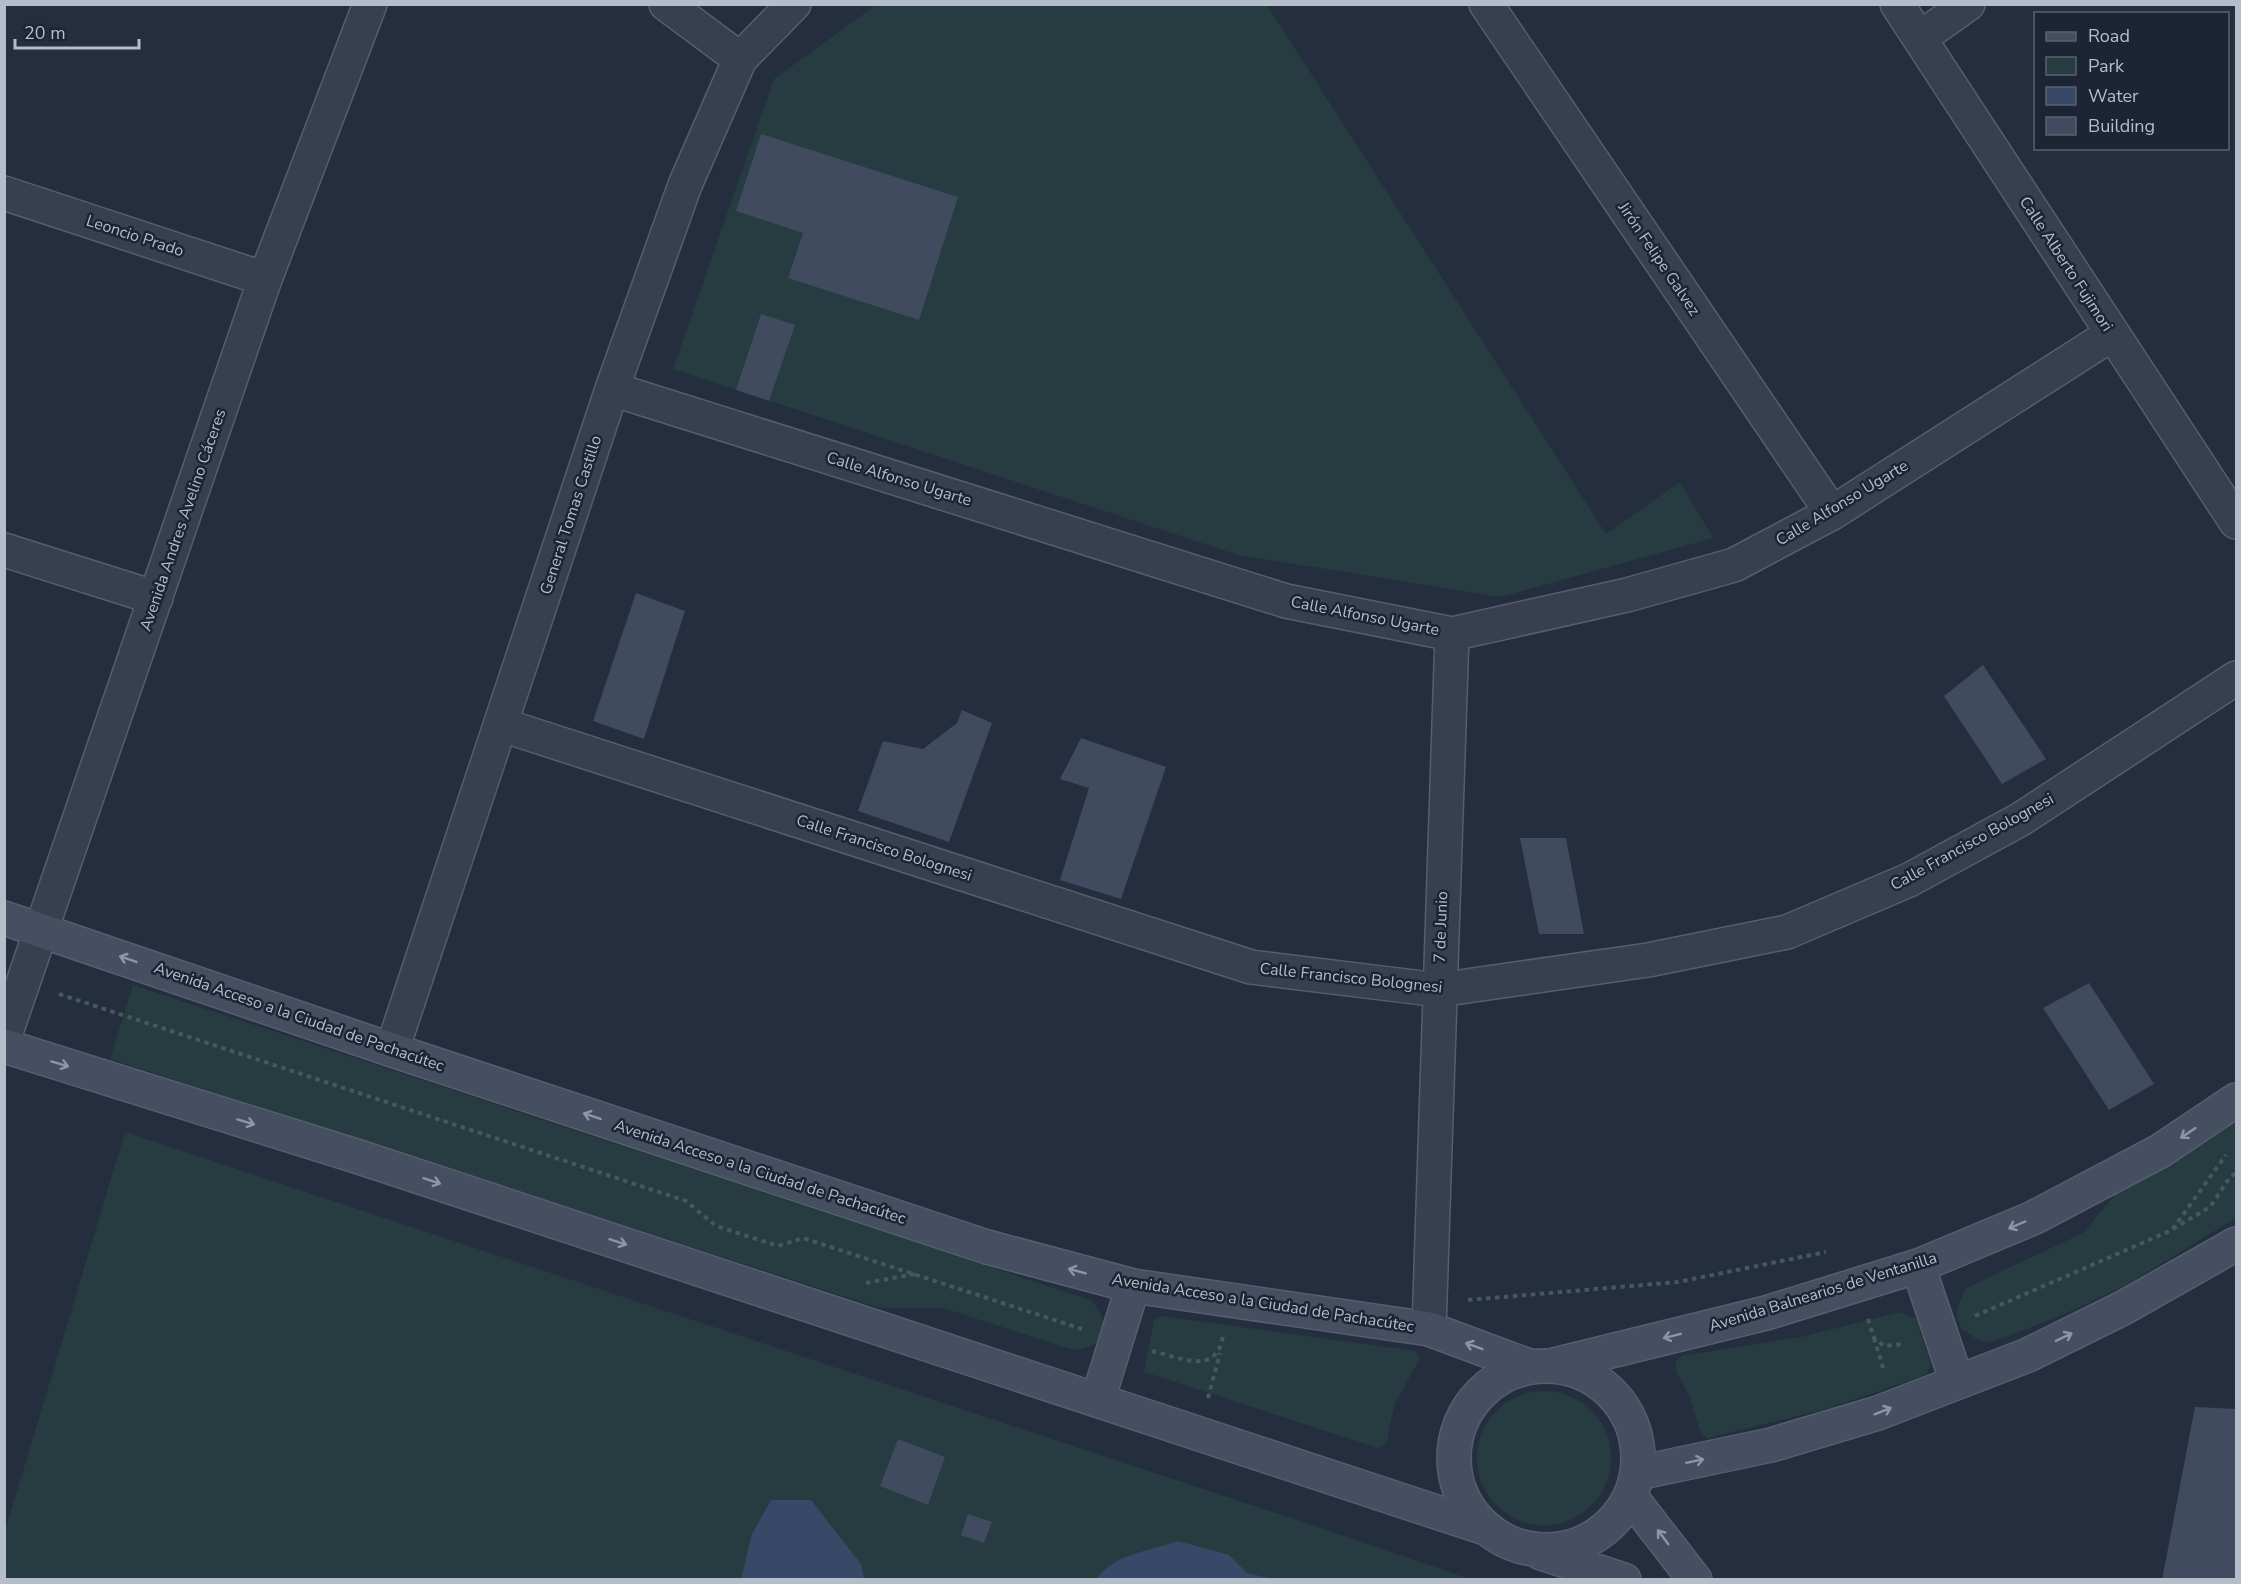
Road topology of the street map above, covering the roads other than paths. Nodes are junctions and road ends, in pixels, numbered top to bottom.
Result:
1 (370, 4) edge
2 (666, 4) edge
3 (794, 4) edge
4 (1486, 4) edge
5 (1897, 4) edge
6 (1968, 4) edge
7 (1920, 38) junction
8 (740, 59) junction
9 (4, 193) edge
10 (265, 279) junction
11 (2112, 334) junction
12 (612, 389) junction
13 (1832, 513) junction
14 (2236, 522) edge
15 (4, 550) edge
16 (156, 598) junction
17 (1452, 634) junction
18 (2236, 678) edge
19 (502, 725) junction
20 (4, 918) edge
21 (42, 930) junction
22 (1439, 990) junction
23 (4, 1038) edge
24 (4, 1046) edge
25 (392, 1050) junction
26 (2236, 1100) edge
27 (2236, 1244) edge
28 (1918, 1266) junction
29 (1133, 1286) junction
30 (1429, 1329) junction
31 (1542, 1366) junction
32 (1957, 1382) junction
33 (1098, 1399) junction
34 (1634, 1485) junction
35 (1488, 1530) junction
36 (1520, 1546) junction
37 (1624, 1580) edge
38 (1695, 1580) edge

1 - 10 street, Avenida Andres Avelino Cáceres
2 - 8 street
3 - 8 street, General Tomas Castillo
4 - 13 street, Jirón Felipe Galvez
5 - 7 street, Calle Alberto Fujimori
6 - 7 street
7 - 11 street, Calle Alberto Fujimori
8 - 12 street, General Tomas Castillo
9 - 10 street, Leoncio Prado
10 - 16 street, Avenida Andres Avelino Cáceres
11 - 13 street, Calle Alfonso Ugarte
11 - 14 street, Calle Alberto Fujimori
12 - 17 street, Calle Alfonso Ugarte
12 - 19 street, General Tomas Castillo
13 - 17 street, Calle Alfonso Ugarte
15 - 16 street
16 - 21 street, Avenida Andres Avelino Cáceres
17 - 22 street, 7 de Junio
18 - 22 street, Calle Francisco Bolognesi
19 - 22 street, Calle Francisco Bolognesi
19 - 25 street, General Tomas Castillo
20 - 21 main road, Avenida Acceso a la Ciudad de Pachacútec
21 - 23 street, Avenida Andres Avelino Cáceres
25 -> 21 main road, Avenida Acceso a la Ciudad de Pachacútec
22 - 30 street, 7 de Junio
24 -> 33 main road
29 -> 25 main road, Avenida Acceso a la Ciudad de Pachacútec
26 -> 28 main road, Avenida Balnearios de Ventanilla
32 -> 27 main road
28 -> 31 main road, Avenida Balnearios de Ventanilla
28 - 32 main road
29 - 30 main road, Avenida Acceso a la Ciudad de Pachacútec
29 - 33 main road
31 -> 30 main road, Avenida Acceso a la Ciudad de Pachacútec
31 - 34 main road
31 - 35 main road
34 -> 32 main road
33 - 35 main road
34 - 36 main road
38 -> 34 main road
35 - 36 main road
36 - 37 main road

